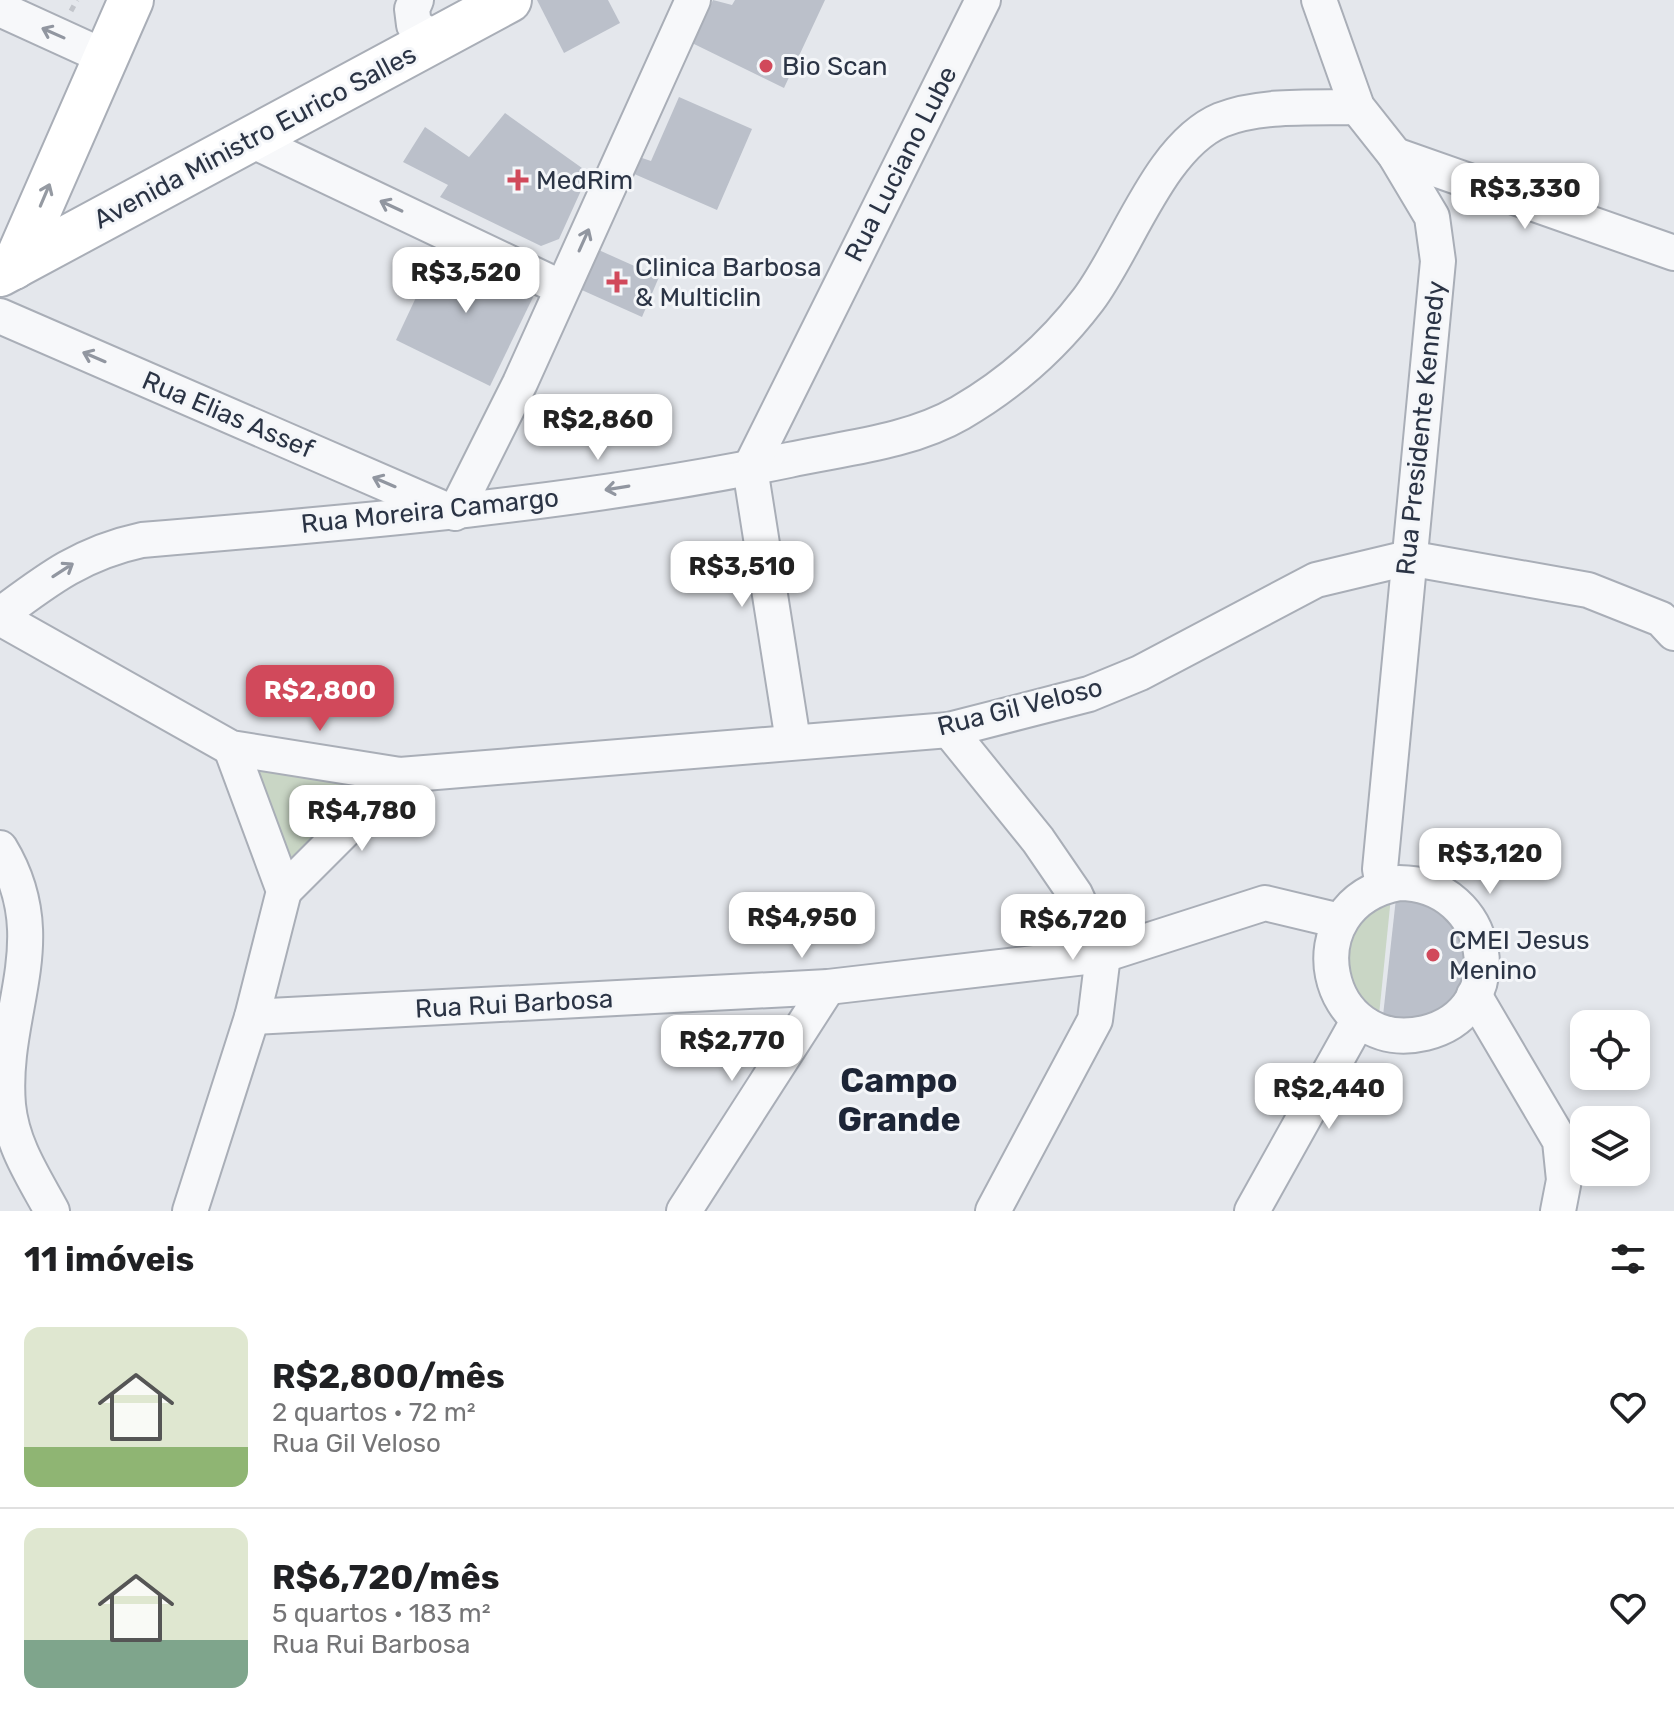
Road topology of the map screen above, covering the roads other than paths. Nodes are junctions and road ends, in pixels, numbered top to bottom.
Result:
1 (131, 0) edge
2 (416, 0) edge
3 (509, 0) edge
4 (693, 0) edge
5 (983, 0) edge
6 (1319, 0) edge
7 (0, 9) edge
8 (445, 35) junction
9 (105, 57) junction
10 (1357, 107) junction
11 (249, 139) junction
12 (1395, 155) junction
13 (1674, 253) edge
14 (5, 279) edge
15 (562, 288) junction
16 (0, 316) edge
17 (750, 468) junction
18 (455, 513) junction
19 (1408, 558) junction
20 (0, 617) edge
21 (1670, 622) edge
22 (949, 730) junction
23 (793, 741) junction
24 (231, 748) junction
25 (400, 775) junction
26 (6, 868) edge
27 (1383, 886) junction
28 (284, 891) junction
29 (1340, 921) junction
30 (1103, 955) junction
31 (828, 987) junction
32 (1474, 995) junction
33 (252, 1017) junction
34 (1358, 1021) junction
35 (52, 1211) edge
36 (190, 1211) edge
37 (684, 1211) edge
38 (993, 1211) edge
39 (1252, 1211) edge
40 (1558, 1211) edge

1 - 9 main road
2 - 8 street
3 - 8 main road, Avenida Ministro Eurico Salles
15 -> 4 street
5 - 17 street, Rua Luciano Lube
6 - 10 street, Rua Presidente Kennedy
9 -> 7 street
8 - 11 main road, Avenida Ministro Eurico Salles
14 -> 9 main road
10 - 12 street, Rua Presidente Kennedy
10 - 17 street, Rua Moreira Camargo
11 - 14 main road, Avenida Ministro Eurico Salles
15 -> 11 street
12 - 13 street
12 - 19 street, Rua Presidente Kennedy
15 - 18 street
18 -> 16 street, Rua Elias Assef
17 -> 18 street, Rua Moreira Camargo
17 - 23 street
20 -> 18 street, Rua Moreira Camargo
19 - 21 street, Rua Gil Veloso
19 - 22 street, Rua Gil Veloso
19 - 27 street, Rua Presidente Kennedy
20 - 24 street
22 - 23 street, Rua Gil Veloso
22 - 30 street
23 - 25 street, Rua Gil Veloso
24 - 25 street, Rua Gil Veloso
24 - 28 street
25 - 28 street
26 - 35 street
27 - 29 street
27 - 32 street
28 - 33 street
29 - 30 street, Rua Rui Barbosa
29 - 34 street
30 - 31 street, Rua Rui Barbosa
30 - 38 street
31 - 33 street, Rua Rui Barbosa
31 - 37 street
32 - 34 street
32 - 40 street
33 - 36 street
34 - 39 street

